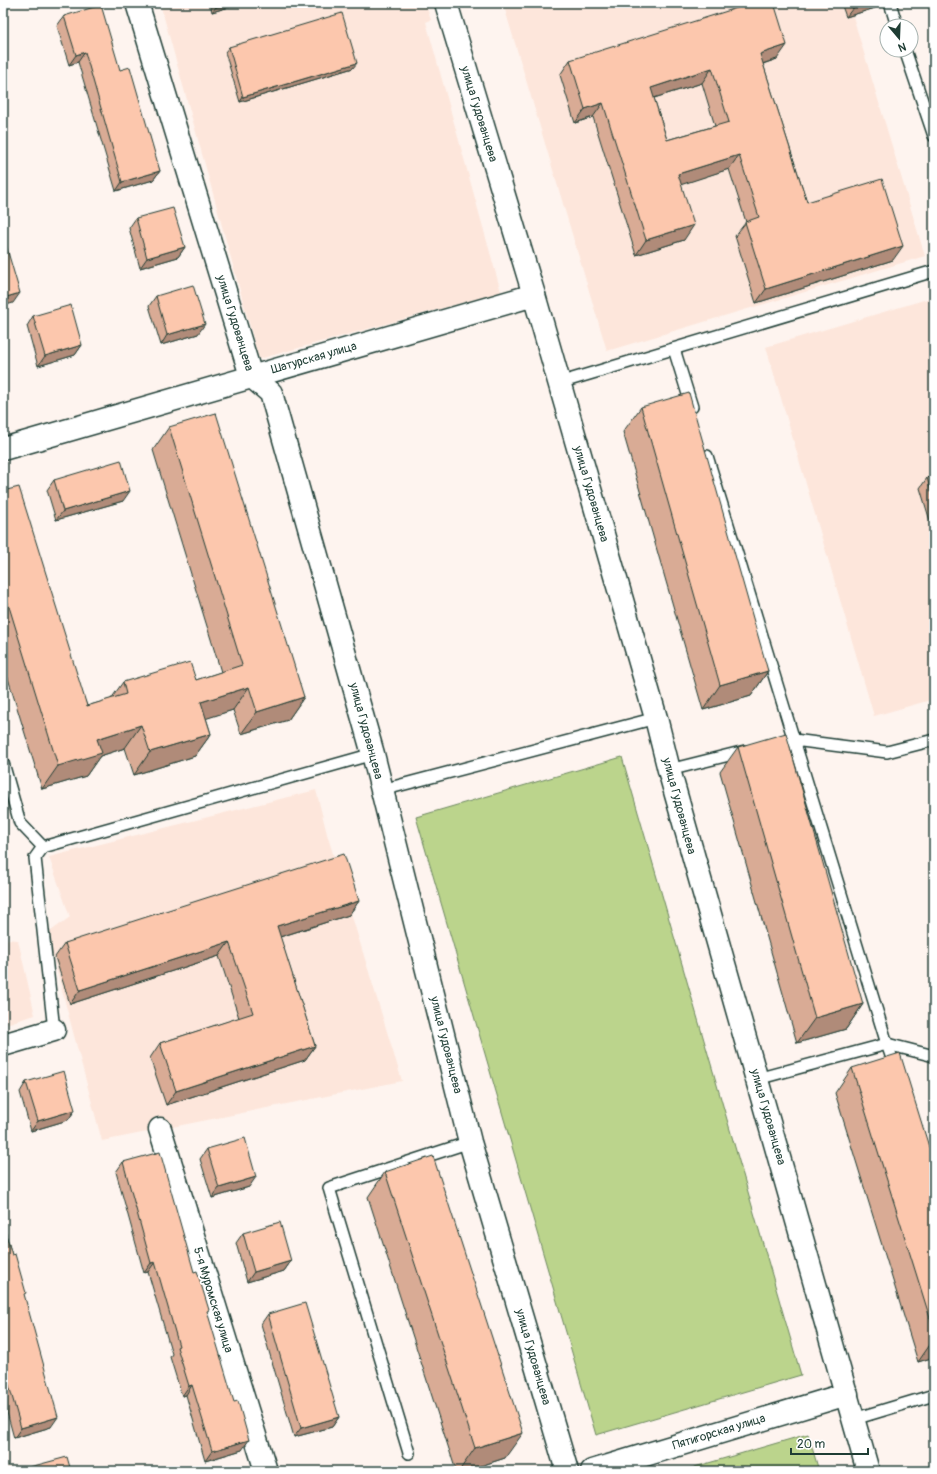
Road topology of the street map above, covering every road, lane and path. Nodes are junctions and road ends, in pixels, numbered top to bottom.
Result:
1 (137, 3) edge
2 (446, 3) edge
3 (890, 3) edge
4 (895, 18) edge
5 (909, 58) edge
6 (934, 136) edge
7 (934, 271) edge
8 (534, 295) junction
9 (674, 349) junction
10 (252, 376) junction
11 (559, 383) junction
12 (694, 416) edge
13 (704, 446) edge
14 (3, 449) edge
15 (656, 718) junction
16 (794, 740) junction
17 (934, 740) edge
18 (779, 743) edge
19 (757, 749) edge
20 (373, 754) junction
21 (3, 763) edge
22 (669, 770) junction
23 (382, 790) junction
24 (43, 847) junction
25 (54, 1030) joint
26 (887, 1044) junction
27 (3, 1045) edge
28 (934, 1056) edge
29 (757, 1079) junction
30 (899, 1081) edge
31 (160, 1130) dead end
32 (470, 1142) junction
33 (846, 1394) junction
34 (934, 1394) edge
35 (854, 1419) junction
36 (409, 1453) dead end
37 (266, 1471) edge
38 (567, 1471) edge
39 (592, 1471) edge
40 (868, 1471) edge

1 - 10 street, улица Гудованцева
2 - 8 street, улица Гудованцева
3 - 4 lane
5 - 6 lane
7 - 9 lane
8 - 10 street, Шатурская улица
8 - 11 street, улица Гудованцева
9 - 11 lane
9 - 12 lane
10 - 14 street, Шатурская улица
10 - 20 street, улица Гудованцева
11 - 15 street, улица Гудованцева
13 - 16 lane
15 - 22 street, улица Гудованцева
15 - 23 lane
16 - 17 lane
16 - 18 lane
16 - 26 lane
19 - 22 lane
20 - 23 street, улица Гудованцева
20 - 24 lane
21 - 24 lane
22 - 29 street, улица Гудованцева
23 - 32 street, улица Гудованцева
24 - 25 lane
25 - 27 street
26 - 28 lane
26 - 29 lane
26 - 30 lane
29 - 33 street, улица Гудованцева
31 - 37 street, 5-я Муромская улица
32 - 36 lane
32 - 38 street, улица Гудованцева
33 - 35 street, улица Гудованцева
33 - 39 street, Пятигорская улица
34 - 35 lane
35 - 40 street, улица Гудованцева

